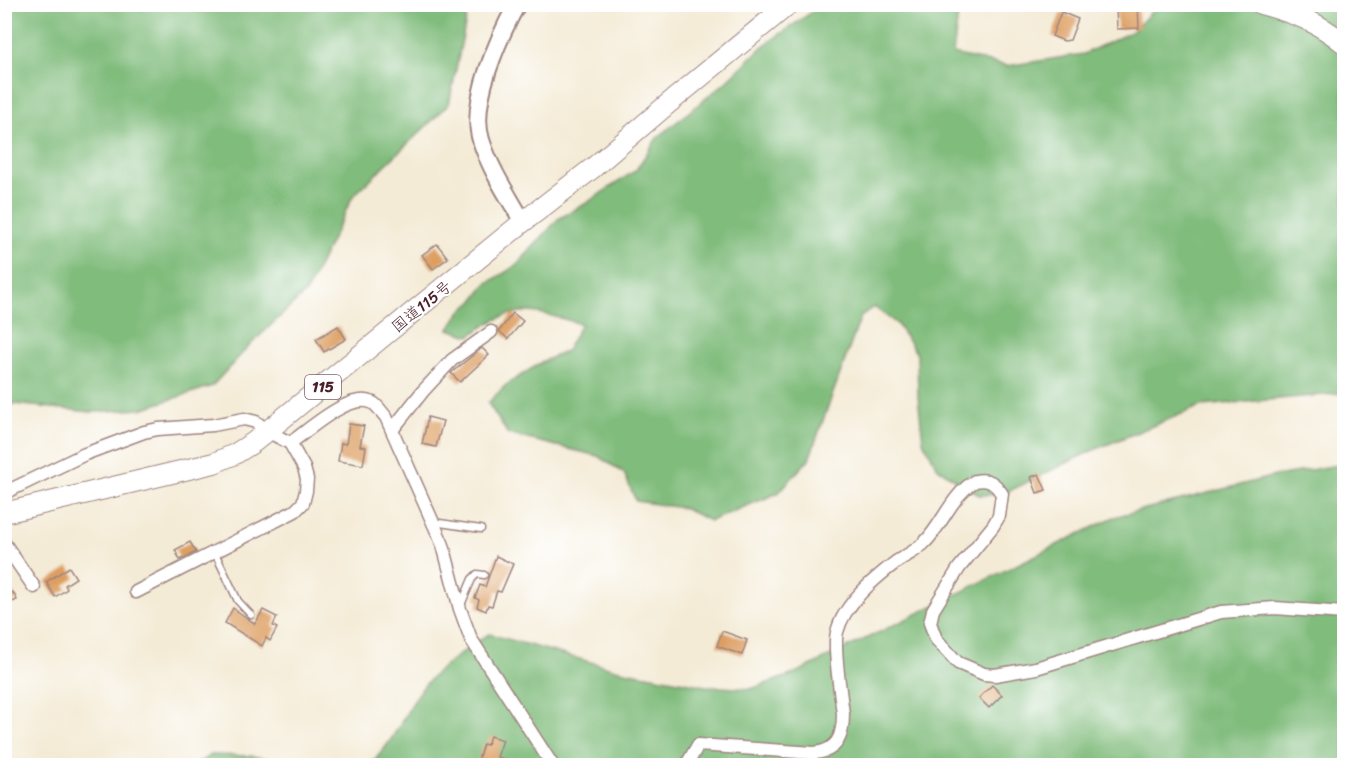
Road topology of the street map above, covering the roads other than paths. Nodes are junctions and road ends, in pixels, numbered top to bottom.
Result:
1 (517, 4) edge
2 (789, 4) edge
3 (1262, 4) edge
4 (1344, 43) edge
5 (523, 222) junction
6 (491, 332) dead end
7 (392, 430) junction
8 (269, 432) junction
9 (290, 443) junction
10 (4, 493) edge
11 (4, 513) edge
12 (433, 522) junction
13 (481, 529) dead end
14 (4, 543) edge
15 (215, 553) junction
16 (484, 574) dead end
17 (34, 587) dead end
18 (136, 592) dead end
19 (460, 609) junction
20 (1344, 614) edge
21 (251, 615) dead end
22 (553, 765) edge
23 (686, 765) edge

1 - 5 main road
2 - 5 highway, 国道115号 / 115
3 - 4 highway
5 - 8 highway, 国道115号 / 115
6 - 7 street
7 - 9 street
7 - 12 street
8 - 9 street
8 - 10 street
8 - 11 highway, 国道115号 / 115
9 - 15 street
12 - 13 lane
12 - 19 street
14 - 17 street
15 - 18 street
15 - 21 lane
16 - 19 lane
19 - 22 street
20 - 23 street

